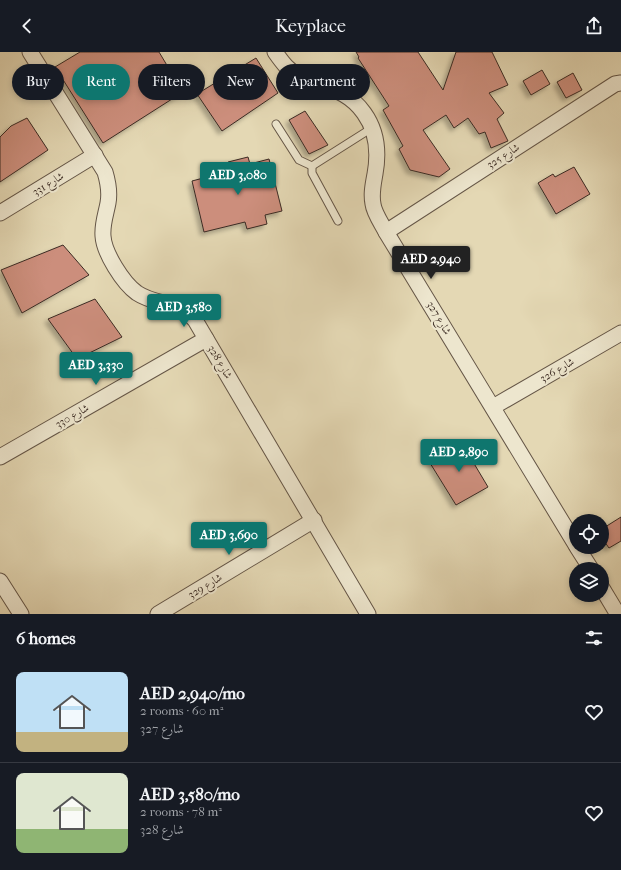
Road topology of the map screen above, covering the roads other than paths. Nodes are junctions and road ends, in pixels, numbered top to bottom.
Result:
1 (30, 52) edge
2 (274, 52) edge
3 (621, 83) edge
4 (276, 124) dead end
5 (372, 128) junction
6 (95, 155) junction
7 (312, 166) junction
8 (0, 213) edge
9 (338, 221) dead end
10 (386, 232) junction
11 (621, 332) edge
12 (206, 339) junction
13 (494, 407) junction
14 (0, 457) edge
15 (314, 520) junction
16 (569, 533) edge
17 (0, 581) edge
18 (609, 599) edge
19 (618, 613) edge
20 (21, 614) edge
21 (158, 614) edge
22 (368, 614) edge

1 - 6 street, شارع 328
2 - 5 street, شارع 327
3 - 10 street, شارع 325
4 - 7 lane
5 - 7 lane
5 - 10 street, شارع 327
6 - 8 street, شارع 331
6 - 12 street, شارع 328
7 - 9 lane
10 - 13 street, شارع 327
11 - 13 street, شارع 326
12 - 14 street, شارع 330
12 - 15 street, شارع 328
13 - 16 street, شارع 327
15 - 21 street, شارع 329
15 - 22 street, شارع 328
17 - 20 street
18 - 19 street

